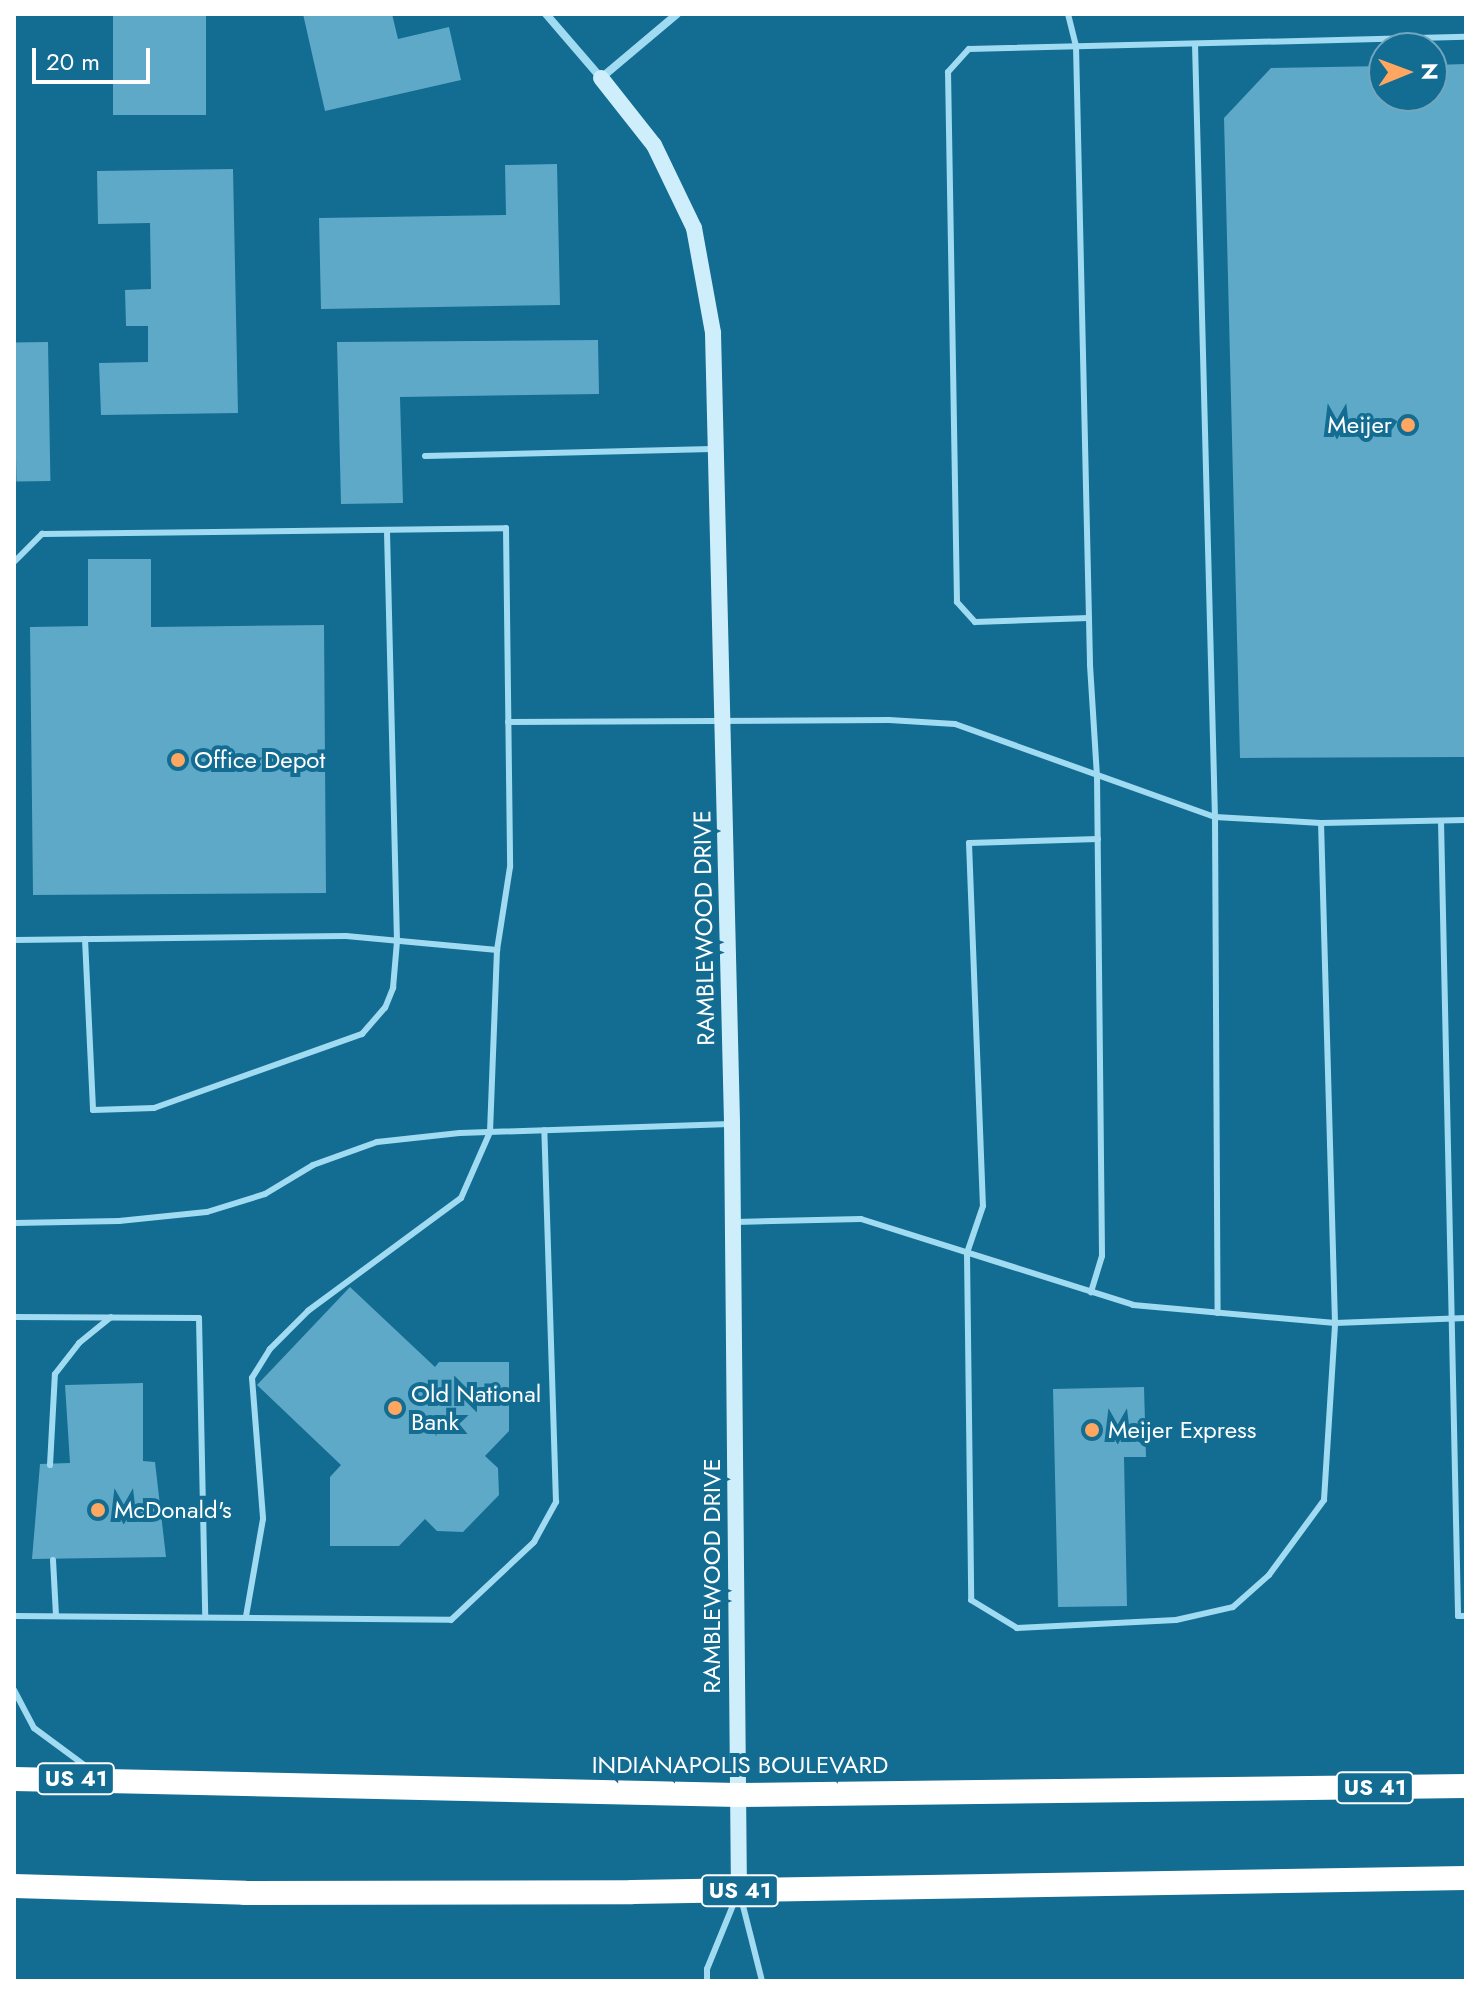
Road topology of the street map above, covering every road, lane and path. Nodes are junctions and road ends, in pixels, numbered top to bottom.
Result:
1 (546, 14) edge
2 (677, 14) edge
3 (1068, 14) edge
4 (1466, 37) edge
5 (1195, 44) junction
6 (1076, 46) junction
7 (601, 78) junction
8 (716, 449) junction
9 (425, 456) dead end
10 (387, 530) junction
11 (14, 562) edge
12 (1089, 618) junction
13 (508, 722) junction
14 (723, 723) junction
15 (1097, 776) junction
16 (1215, 817) junction
17 (1466, 820) edge
18 (1441, 821) junction
19 (1321, 823) junction
20 (1098, 839) junction
21 (85, 939) junction
22 (14, 940) edge
23 (397, 941) junction
24 (497, 950) junction
25 (732, 1124) junction
26 (544, 1130) junction
27 (490, 1132) junction
28 (733, 1222) junction
29 (14, 1223) edge
30 (967, 1253) junction
31 (1091, 1292) junction
32 (1218, 1313) junction
33 (14, 1317) edge
34 (111, 1317) junction
35 (1466, 1318) edge
36 (1452, 1319) junction
37 (1335, 1323) junction
38 (50, 1465) dead end
39 (53, 1560) dead end
40 (205, 1615) junction
41 (14, 1616) edge
42 (56, 1616) junction
43 (246, 1616) junction
44 (1466, 1616) edge
45 (14, 1690) edge
46 (14, 1779) edge
47 (104, 1780) junction
48 (1466, 1786) edge
49 (738, 1795) junction
50 (1466, 1878) edge
51 (14, 1886) edge
52 (739, 1891) junction
53 (707, 1981) edge
54 (762, 1981) edge

1 - 7 street, RAMBLEWOOD DRIVE
2 - 7 street
3 - 6 lane
4 - 5 lane
5 - 6 lane
5 - 16 lane
6 - 12 lane
6 - 12 lane
7 - 8 street, RAMBLEWOOD DRIVE
8 - 9 lane
8 - 14 street, RAMBLEWOOD DRIVE
10 - 11 lane
10 - 13 lane
10 - 23 lane
12 - 15 lane
13 - 14 lane
13 - 24 lane
14 - 15 lane
14 - 25 street, RAMBLEWOOD DRIVE
15 - 16 lane
15 - 20 lane
16 - 19 lane
16 - 32 lane
17 - 18 lane
18 - 19 lane
18 - 36 lane
19 - 37 lane
20 - 30 lane
20 - 31 lane
21 - 22 lane
21 - 23 lane
21 - 23 lane
23 - 24 lane
24 - 27 lane
25 - 26 lane
25 - 28 street, RAMBLEWOOD DRIVE
26 - 27 lane
26 - 43 lane
27 - 29 lane
27 - 43 lane
28 - 30 lane
28 - 49 street, RAMBLEWOOD DRIVE
30 - 31 lane
30 - 37 lane
31 - 32 lane
32 - 37 lane
33 - 34 lane
34 - 38 lane
34 - 40 lane
35 - 36 lane
36 - 37 lane
36 - 44 lane
39 - 42 lane
40 - 42 lane
40 - 43 lane
41 - 42 lane
45 - 47 lane
46 - 47 highway, INDIANAPOLIS BOULEVARD / US 41
47 - 49 highway, INDIANAPOLIS BOULEVARD / US 41
48 - 49 highway, INDIANAPOLIS BOULEVARD / US 41
49 - 52 street, RAMBLEWOOD DRIVE
50 - 52 highway, US 41
51 - 52 highway, US 41
52 - 53 lane
52 - 54 lane

